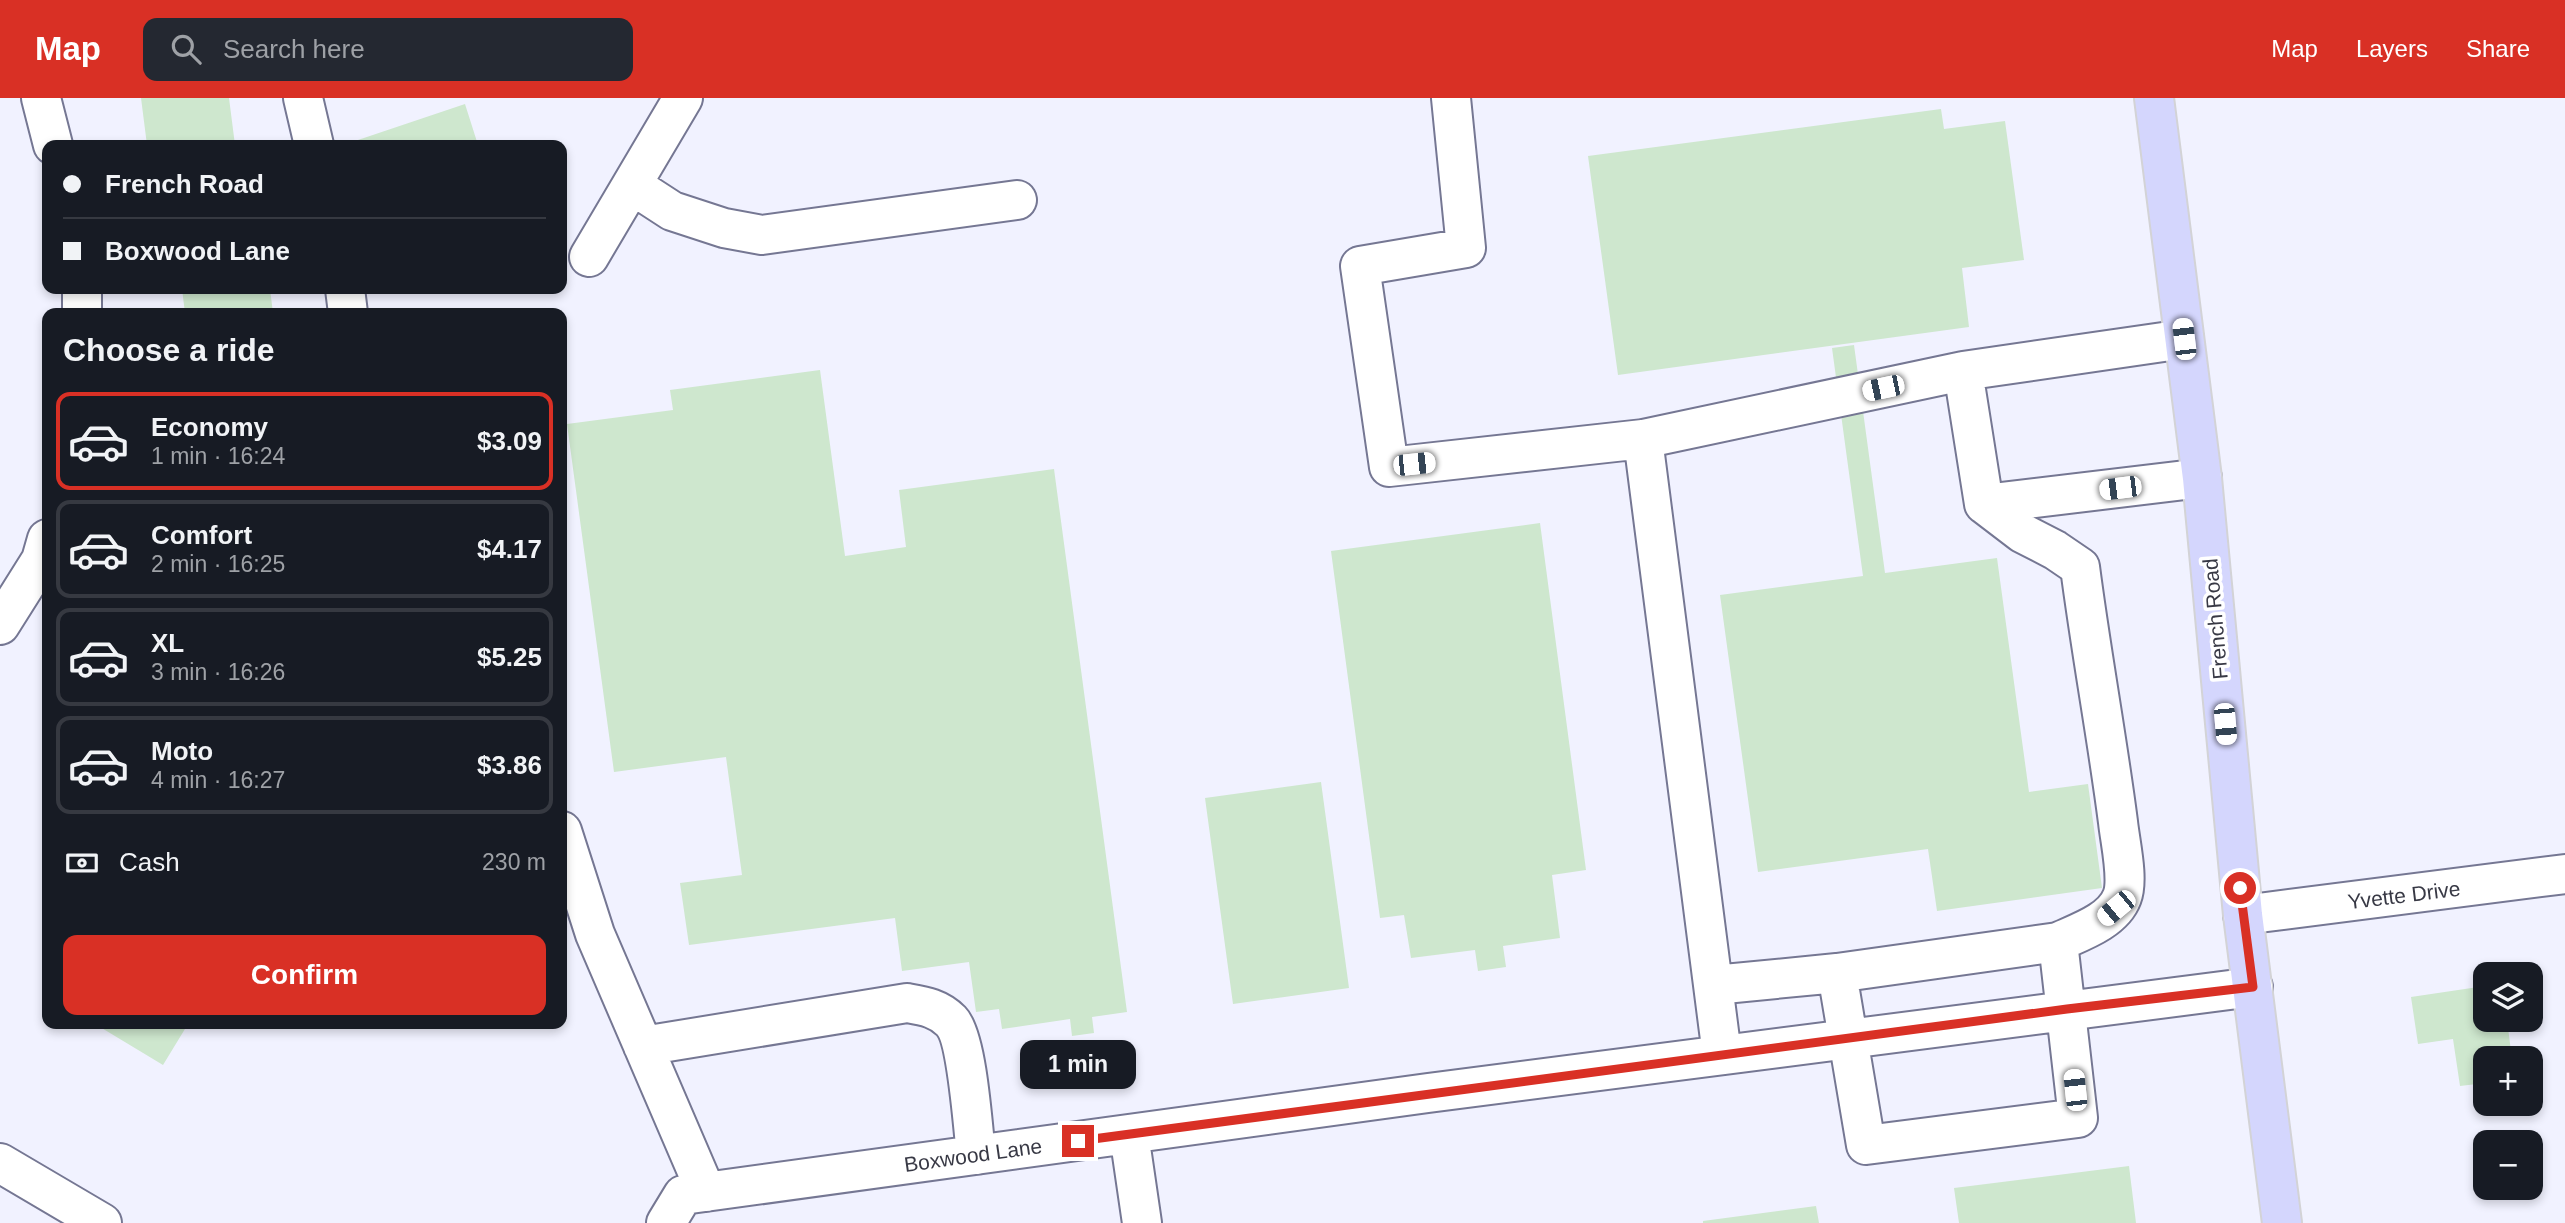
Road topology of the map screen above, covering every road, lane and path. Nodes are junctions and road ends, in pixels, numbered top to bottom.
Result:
1 (41, 98) edge
2 (303, 98) edge
3 (682, 98) edge
4 (1451, 98) edge
5 (2154, 98) edge
6 (52, 140) edge
7 (313, 140) edge
8 (632, 185) junction
9 (1017, 200) dead end
10 (589, 257) dead end
11 (2184, 339) junction
12 (1963, 371) junction
13 (1643, 439) junction
14 (2202, 478) junction
15 (1984, 504) junction
16 (42, 556) edge
17 (0, 625) edge
18 (567, 847) edge
19 (2565, 874) edge
20 (2243, 915) junction
21 (2058, 942) junction
22 (1838, 974) junction
23 (1714, 985) junction
24 (2253, 987) junction
25 (2067, 1009) junction
26 (1848, 1038) junction
27 (643, 1046) junction
28 (1722, 1055) junction
29 (1129, 1134) junction
30 (976, 1155) junction
31 (0, 1163) edge
32 (706, 1192) junction
33 (103, 1223) edge
34 (666, 1223) edge
35 (1142, 1223) edge
36 (2282, 1223) edge

1 - 6 street
2 - 7 street
3 - 8 street
4 - 13 street
5 - 11 main road, French Road
8 - 9 street
8 - 10 street
11 - 12 street
11 - 14 main road, French Road
12 - 13 street
12 - 15 street
13 - 23 street
14 - 15 street
14 - 20 main road, French Road
15 - 21 street
16 - 17 street
18 - 27 street
19 - 20 street, Yvette Drive
20 - 24 main road, French Road
21 - 22 street
21 - 25 street
22 - 23 street
22 - 26 street
23 - 28 street
24 - 25 street, Boxwood Lane
24 - 36 main road, French Road
25 - 26 street, Boxwood Lane
25 - 26 street
26 - 28 street, Boxwood Lane
27 - 30 street
27 - 32 street
28 - 29 street, Boxwood Lane
29 - 30 street, Boxwood Lane
29 - 35 street
30 - 32 street, Boxwood Lane
31 - 33 street
32 - 34 street, Boxwood Lane

